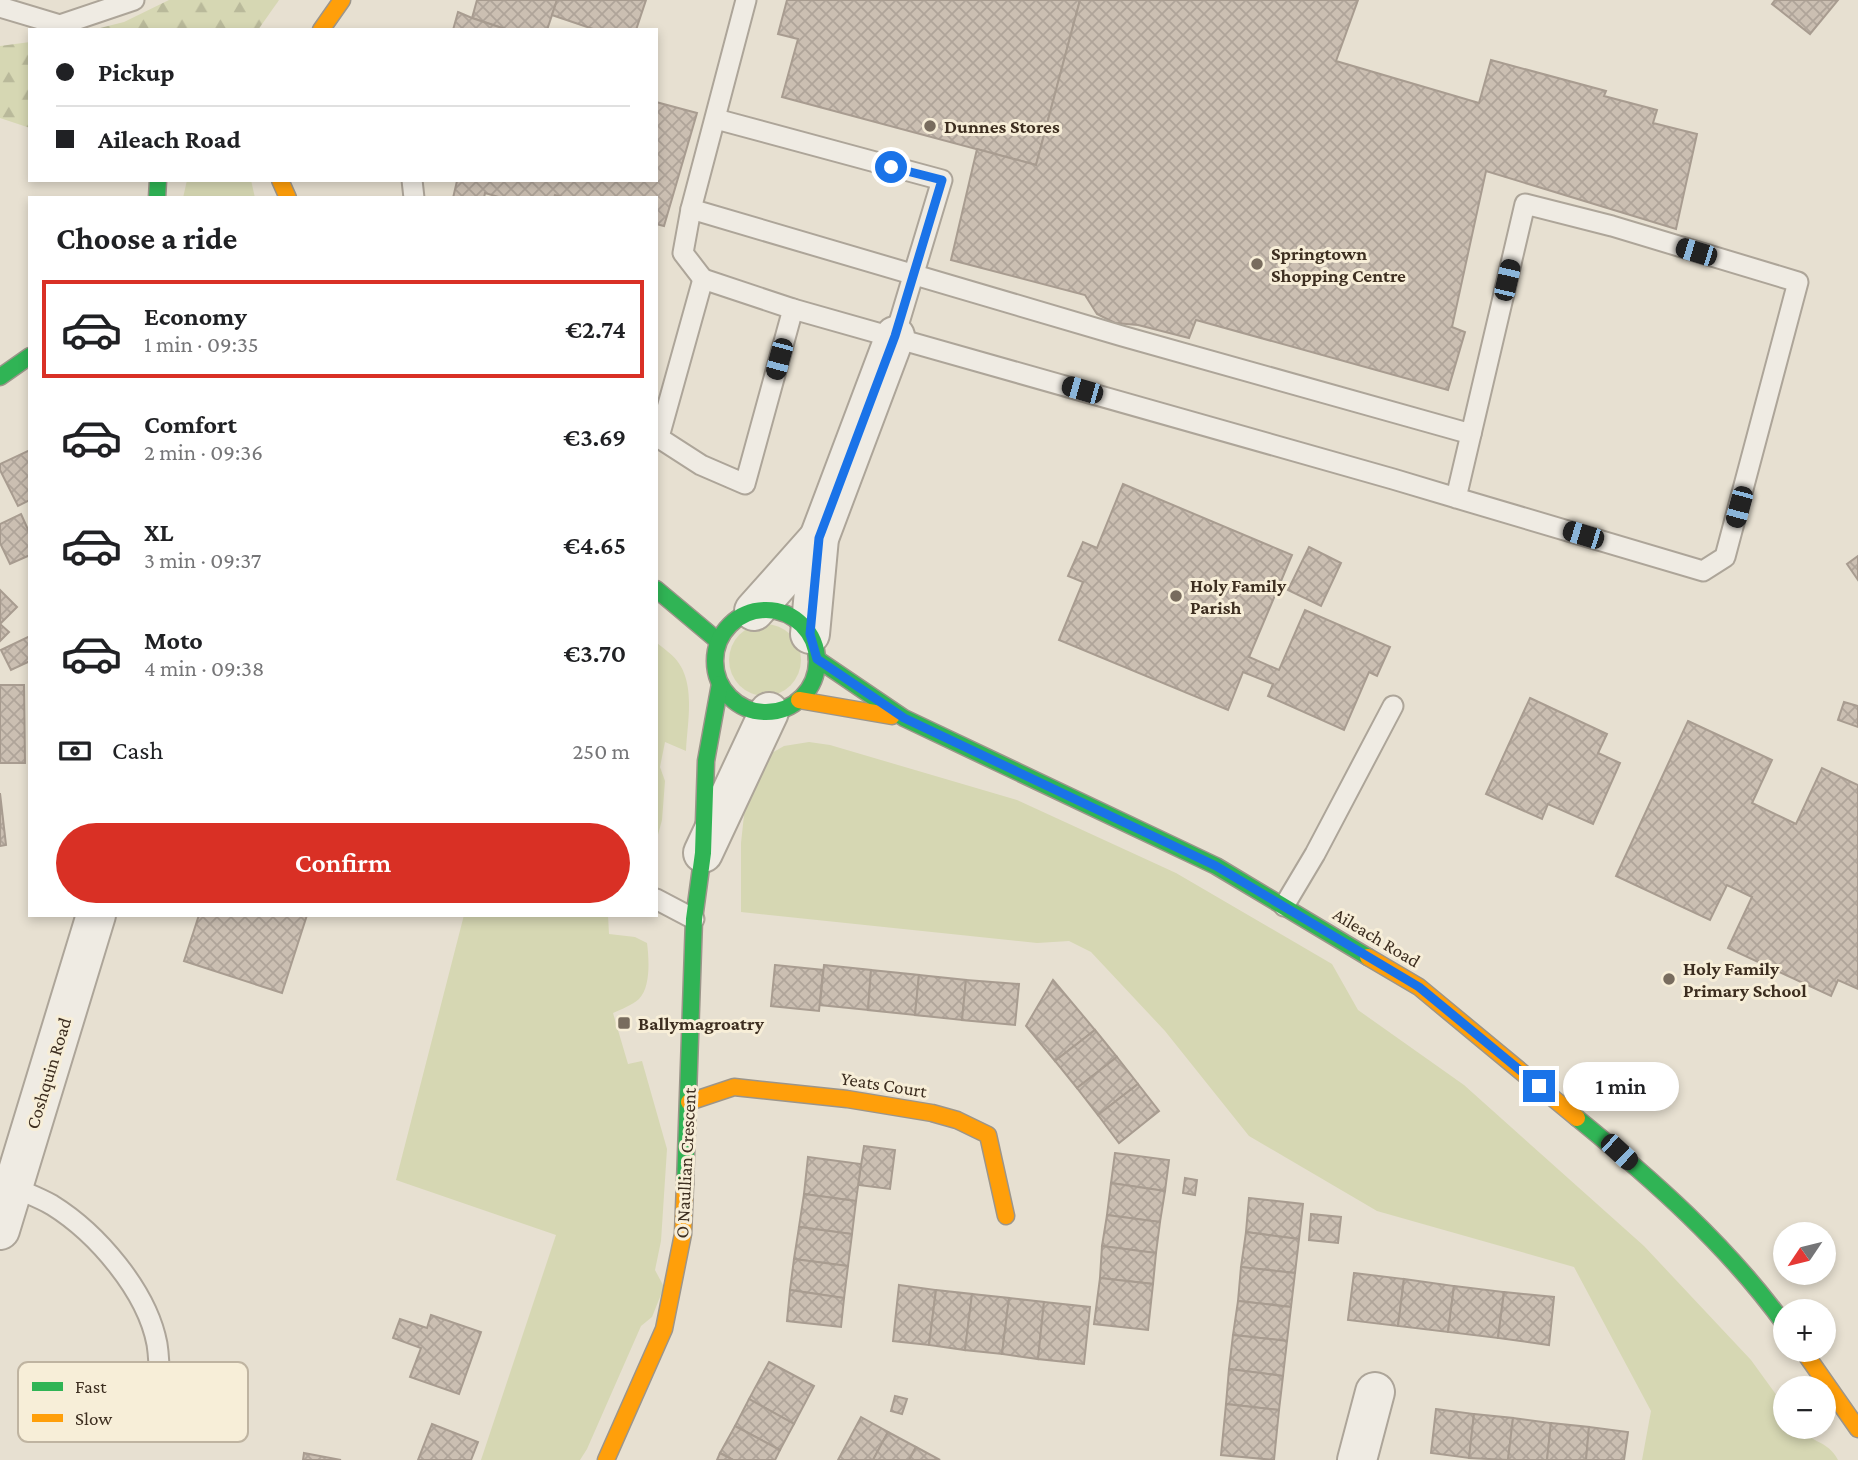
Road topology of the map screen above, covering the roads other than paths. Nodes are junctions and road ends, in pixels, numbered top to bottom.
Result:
1 (134, 0) edge
2 (342, 0) edge
3 (746, 0) edge
4 (0, 7) edge
5 (322, 28) edge
6 (716, 119) junction
7 (691, 209) junction
8 (913, 275) junction
9 (703, 279) junction
10 (793, 309) junction
11 (895, 336) junction
12 (28, 357) edge
13 (0, 377) edge
14 (658, 434) edge
15 (1471, 434) junction
16 (658, 438) edge
17 (1456, 498) junction
18 (819, 538) junction
19 (658, 591) edge
20 (754, 611) junction
21 (718, 641) junction
22 (814, 646) junction
23 (720, 684) junction
24 (784, 706) junction
25 (1392, 706) dead end
26 (904, 718) junction
27 (703, 853) junction
28 (658, 899) edge
29 (1283, 906) junction
30 (95, 917) edge
31 (694, 919) junction
32 (689, 1102) junction
33 (13, 1187) junction
34 (1006, 1216) dead end
35 (0, 1230) edge
36 (1773, 1308) edge
37 (157, 1362) edge
38 (1811, 1362) edge
39 (1374, 1392) dead end
40 (1858, 1429) edge
41 (606, 1460) edge
42 (1357, 1460) edge

1 - 4 lane
2 - 5 street
3 - 6 lane
6 - 7 lane
6 - 8 lane
7 - 8 lane
7 - 9 lane
8 - 11 lane
8 - 15 lane
9 - 10 lane
9 - 14 lane
10 - 11 lane
10 - 16 lane
11 - 17 lane
11 - 18 street
12 - 13 street
15 - 17 lane
15 - 17 lane
18 - 20 street
18 - 22 street
19 - 21 street
20 - 21 street
20 - 22 street
21 - 23 street
22 - 24 street
22 - 26 street, Aileach Road
23 - 24 street
23 - 27 street, O Naullian Crescent
24 - 26 street, Aileach Road
24 - 27 street, O Naullian Crescent
25 - 29 lane
26 - 29 street, Aileach Road
27 - 31 street, O Naullian Crescent
28 - 31 lane
29 - 36 street, Aileach Road
30 - 33 street, Coshquin Road
31 - 32 street, O Naullian Crescent
32 - 34 street, Yeats Court
32 - 41 street, O Naullian Crescent
33 - 35 street, Coshquin Road
33 - 37 lane
38 - 40 street
39 - 42 street

